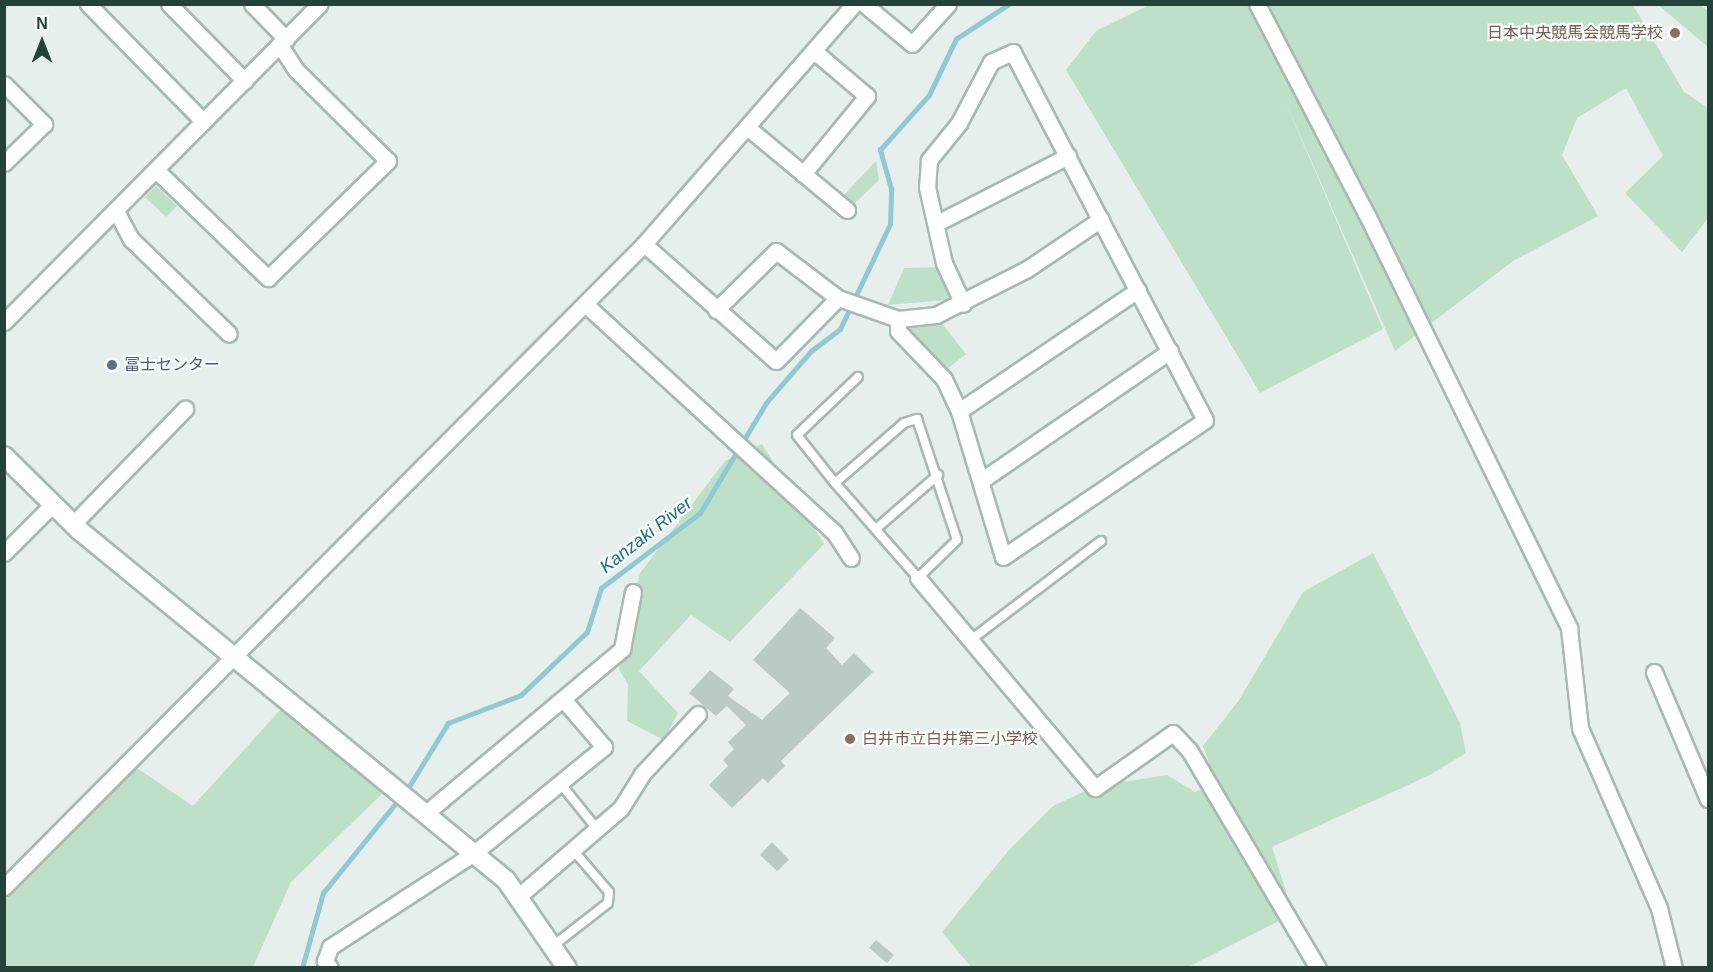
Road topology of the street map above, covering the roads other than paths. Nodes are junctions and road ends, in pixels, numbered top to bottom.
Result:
1 (88, 4) edge
2 (169, 4) edge
3 (252, 4) edge
4 (320, 4) edge
5 (854, 4) edge
6 (864, 4) edge
7 (948, 4) edge
8 (1257, 4) edge
9 (283, 42) junction
10 (814, 51) junction
11 (245, 81) junction
12 (4, 84) edge
13 (204, 122) junction
14 (747, 127) junction
15 (1068, 156) junction
16 (4, 163) edge
17 (156, 170) junction
18 (803, 174) junction
19 (847, 210) dead end
20 (116, 211) junction
21 (1101, 219) junction
22 (939, 222) junction
23 (644, 244) junction
24 (1138, 290) junction
25 (838, 298) junction
26 (585, 304) junction
27 (963, 304) junction
28 (716, 310) junction
29 (898, 319) junction
30 (4, 322) edge
31 (229, 334) dead end
32 (1170, 351) junction
33 (858, 377) dead end
34 (185, 409) dead end
35 (959, 411) junction
36 (4, 456) edge
37 (938, 475) junction
38 (982, 480) junction
39 (835, 483) junction
40 (53, 504) junction
41 (73, 524) junction
42 (877, 528) junction
43 (1101, 541) dead end
44 (4, 553) edge
45 (851, 558) dead end
46 (918, 578) junction
47 (633, 592) dead end
48 (972, 639) junction
49 (233, 657) junction
50 (1654, 672) dead end
51 (563, 699) junction
52 (698, 714) dead end
53 (560, 783) junction
54 (1708, 799) edge
55 (426, 813) junction
56 (597, 829) junction
57 (573, 850) junction
58 (474, 853) junction
59 (4, 887) edge
60 (520, 895) junction
61 (554, 945) junction
62 (330, 968) edge
63 (567, 968) edge
64 (1318, 968) edge
65 (1674, 968) edge

1 - 13 street
2 - 11 street
3 - 9 street
4 - 9 street
5 - 10 street
6 - 7 street
8 - 65 street
9 - 11 street
9 - 17 street
10 - 14 street
10 - 18 street
11 - 13 street
12 - 16 street
13 - 17 street
14 - 18 street
14 - 23 street
15 - 21 street
15 - 22 street
15 - 22 street
17 - 20 street
18 - 19 street
20 - 30 street
20 - 31 street
21 - 24 street
21 - 27 street
22 - 27 street
23 - 26 street
23 - 28 street
24 - 32 street
24 - 35 street
25 - 28 street
25 - 28 street
25 - 29 street
26 - 45 street
26 - 49 street
27 - 29 street
29 - 35 street
32 - 38 street
32 - 38 street
33 - 39 lane
34 - 41 street
35 - 38 street
36 - 40 street
37 - 39 lane
37 - 42 lane
37 - 46 lane
39 - 42 lane
40 - 41 street
40 - 44 street
41 - 49 street
42 - 46 lane
43 - 48 lane
46 - 48 street
47 - 51 street
48 - 64 street
49 - 55 street
49 - 59 street
50 - 54 street
51 - 53 street
51 - 55 street
52 - 56 street
53 - 56 lane
53 - 58 street
55 - 58 street
56 - 57 street
57 - 60 street
57 - 61 lane
58 - 60 street
58 - 62 street
60 - 61 street
61 - 63 street

